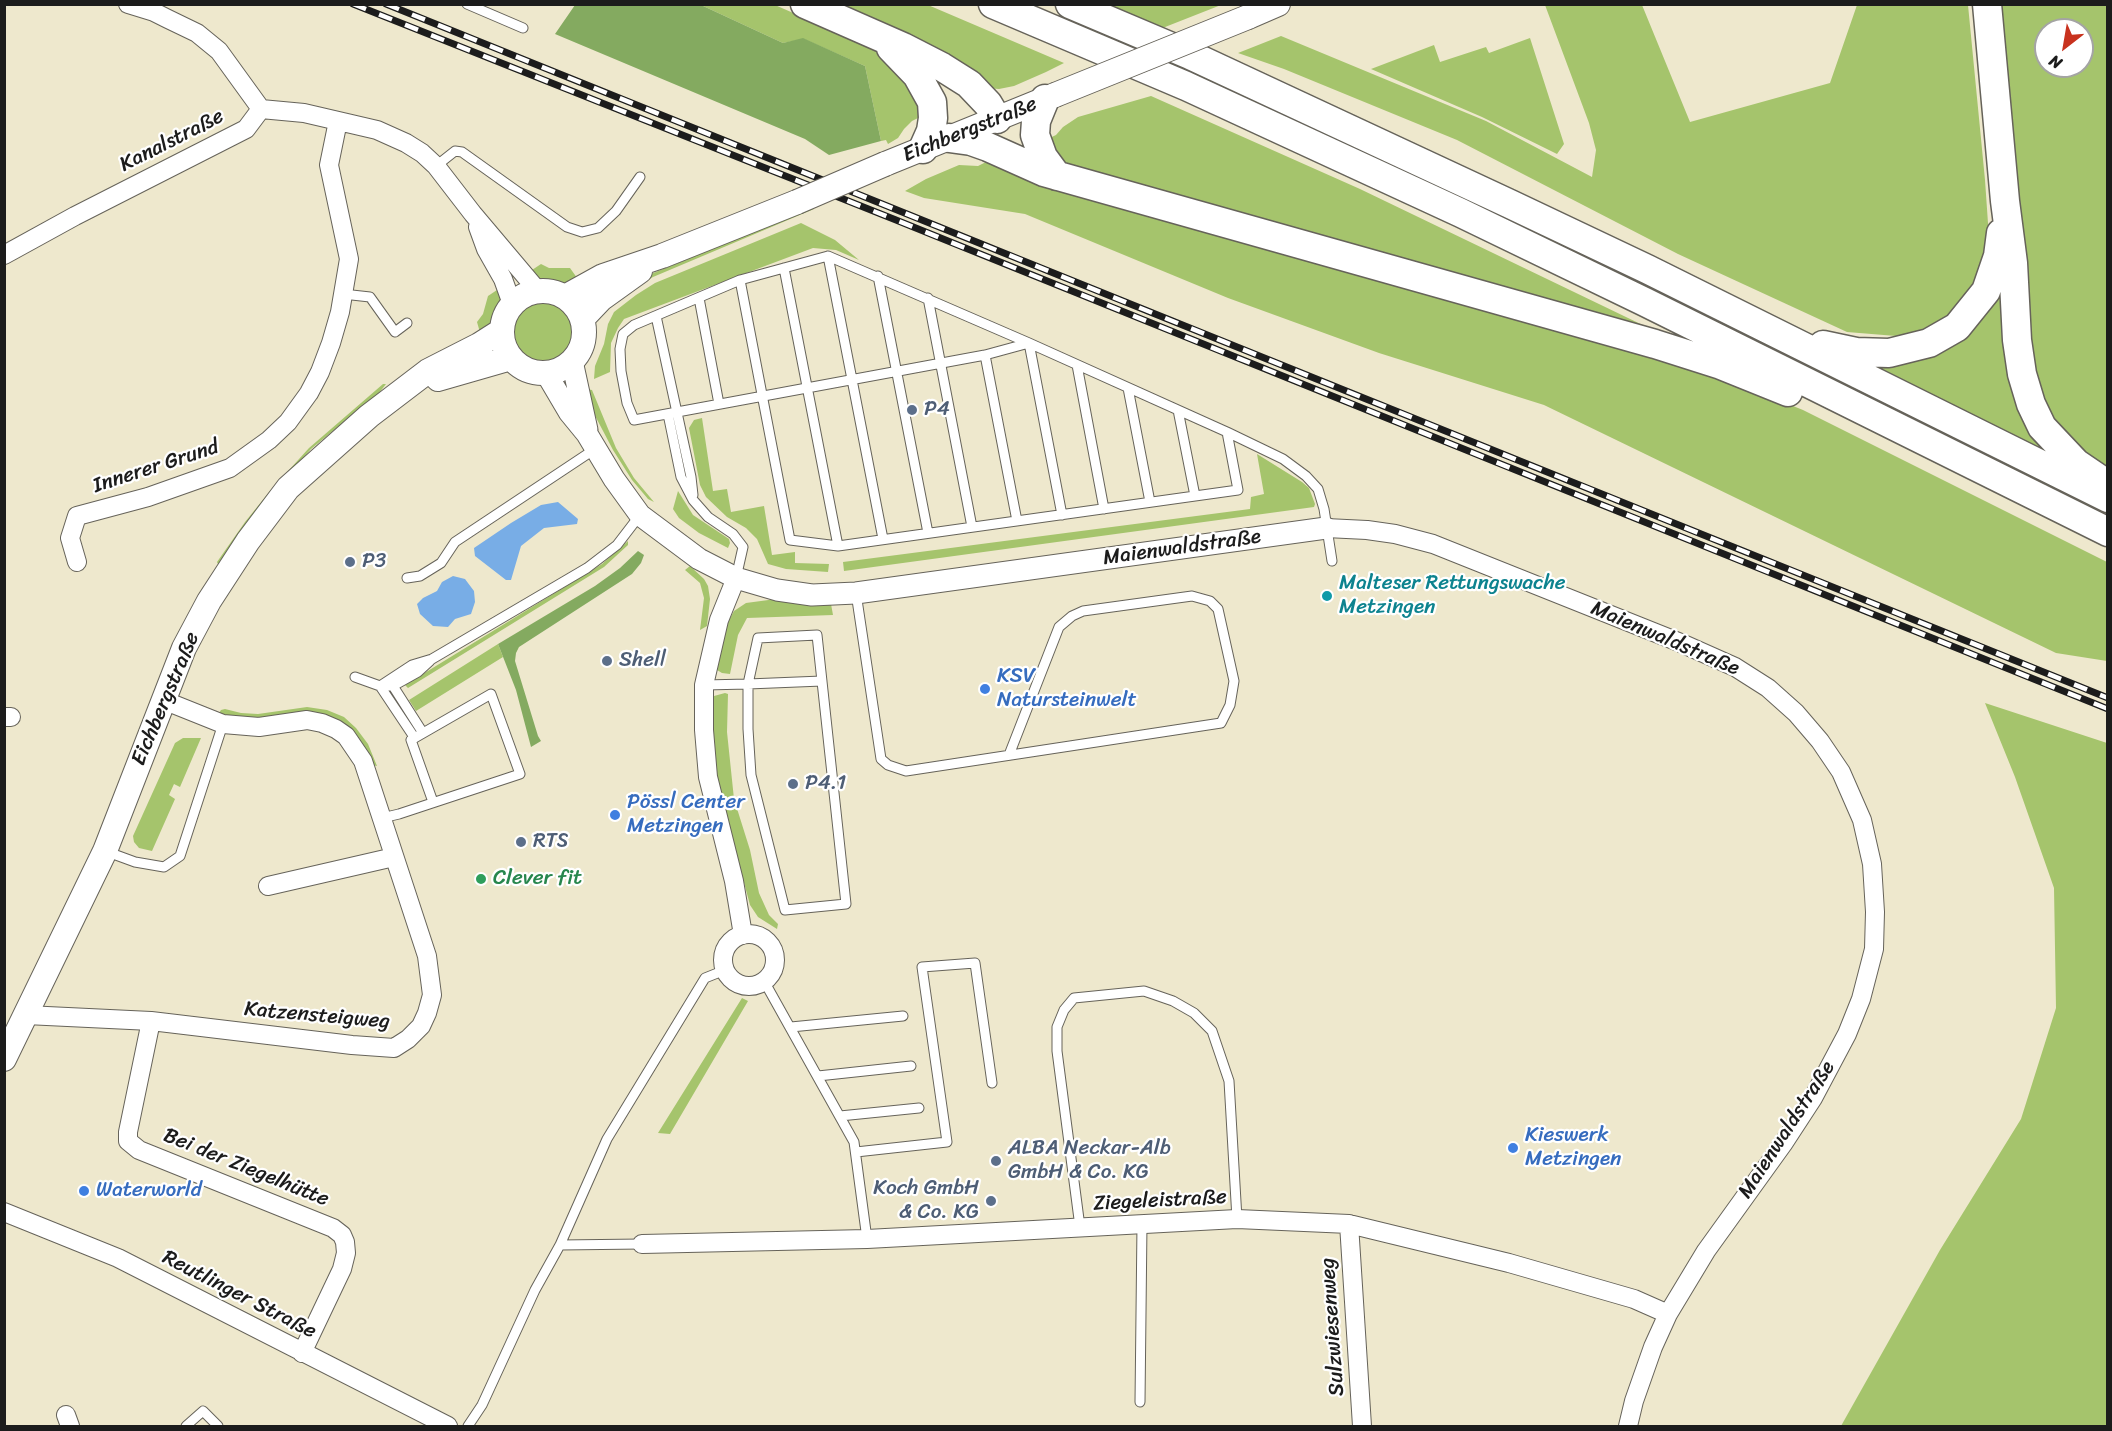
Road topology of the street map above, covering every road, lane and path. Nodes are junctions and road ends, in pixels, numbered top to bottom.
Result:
1 (128, 4) edge
2 (467, 4) edge
3 (805, 4) edge
4 (993, 4) edge
5 (1070, 4) edge
6 (1278, 4) edge
7 (1987, 4) edge
8 (523, 28) dead end
9 (873, 33) junction
10 (1050, 97) junction
11 (261, 109) junction
12 (997, 119) junction
13 (338, 121) junction
14 (949, 138) junction
15 (923, 149) junction
16 (436, 166) junction
17 (1057, 176) junction
18 (640, 177) dead end
19 (2005, 201) junction
20 (473, 214) junction
21 (4, 255) edge
22 (662, 256) junction
23 (828, 256) junction
24 (784, 268) junction
25 (878, 276) junction
26 (740, 280) junction
27 (538, 291) junction
28 (343, 294) junction
29 (565, 297) junction
30 (699, 298) junction
31 (928, 298) junction
32 (512, 304) junction
33 (656, 316) junction
34 (582, 318) junction
35 (407, 323) dead end
36 (1763, 328) junction
37 (501, 331) junction
38 (1029, 343) junction
39 (985, 356) junction
40 (511, 358) junction
41 (572, 361) junction
42 (941, 364) junction
43 (1077, 365) junction
44 (897, 372) junction
45 (546, 373) junction
46 (852, 380) junction
47 (808, 388) junction
48 (1128, 388) junction
49 (403, 392) junction
50 (762, 397) junction
51 (719, 404) junction
52 (1178, 410) junction
53 (672, 413) junction
54 (1896, 426) junction
55 (1227, 432) junction
56 (591, 442) junction
57 (2108, 484) edge
58 (1195, 496) junction
59 (2108, 498) edge
60 (1150, 502) junction
61 (1104, 509) junction
62 (640, 515) junction
63 (1062, 515) junction
64 (1017, 521) junction
65 (972, 527) junction
66 (1326, 528) junction
67 (2108, 532) edge
68 (928, 533) junction
69 (883, 539) junction
70 (838, 546) junction
71 (1332, 561) dead end
72 (77, 562) dead end
73 (407, 578) dead end
74 (736, 578) junction
75 (856, 593) junction
76 (432, 659) junction
77 (355, 677) dead end
78 (822, 681) junction
79 (748, 684) junction
80 (704, 685) junction
81 (380, 686) junction
82 (393, 686) junction
83 (163, 700) junction
84 (224, 724) junction
85 (419, 735) junction
86 (1009, 756) junction
87 (433, 802) junction
88 (382, 818) junction
89 (105, 851) junction
90 (394, 857) junction
91 (268, 886) dead end
92 (743, 935) junction
93 (725, 970) junction
94 (765, 981) junction
95 (26, 1015) junction
96 (903, 1016) dead end
97 (151, 1022) junction
98 (791, 1027) junction
99 (4, 1059) edge
100 (911, 1066) dead end
101 (818, 1076) junction
102 (992, 1083) dead end
103 (919, 1108) dead end
104 (840, 1116) junction
105 (856, 1152) junction
106 (4, 1212) edge
107 (1237, 1219) junction
108 (1142, 1224) junction
109 (1349, 1224) junction
110 (1080, 1227) junction
111 (867, 1239) junction
112 (642, 1244) joint
113 (560, 1245) junction
114 (1668, 1314) junction
115 (302, 1353) junction
116 (1140, 1402) dead end
117 (186, 1426) edge
118 (218, 1426) edge
119 (448, 1426) edge
120 (468, 1426) edge
121 (1362, 1426) edge
122 (1628, 1426) edge

1 - 11 street
2 - 8 lane
3 - 9 highway
4 - 54 highway
5 - 36 highway
6 - 10 main road, Eichbergstraße, bridge
7 - 19 highway
9 - 12 highway
9 - 15 highway
10 - 12 main road, Eichbergstraße
10 - 17 highway
11 - 13 street
11 - 21 street, Kanalstraße
12 - 14 main road, Eichbergstraße
13 - 16 street
13 - 28 street, Innerer Grund
14 - 15 main road, Eichbergstraße
14 - 17 highway
15 - 22 main road, Eichbergstraße, bridge
16 - 18 lane
16 - 20 street
17 - 54 highway
19 - 36 highway
19 - 57 highway
20 - 27 street
20 - 32 street
22 - 29 main road, Eichbergstraße
22 - 34 main road, Eichbergstraße
23 - 24 lane
23 - 25 lane
23 - 46 lane
24 - 26 lane
24 - 47 lane
25 - 31 lane
25 - 44 lane
26 - 30 lane
26 - 50 lane
27 - 29 main road
27 - 32 main road
28 - 35 lane
28 - 72 street, Innerer Grund
29 - 34 main road
30 - 33 lane
30 - 51 lane
31 - 38 lane
31 - 42 lane
32 - 37 main road
33 - 53 lane
33 - 53 lane
34 - 41 main road
36 - 59 highway
37 - 40 main road
37 - 49 main road, Eichbergstraße
38 - 39 lane
38 - 43 lane
38 - 63 lane
39 - 42 lane
39 - 64 lane
40 - 45 main road
40 - 49 main road, Eichbergstraße
41 - 45 main road
41 - 56 street, Maienwaldstraße
42 - 44 lane
42 - 65 lane
43 - 48 lane
43 - 61 lane
44 - 46 lane
44 - 68 lane
45 - 56 street, Maienwaldstraße
46 - 47 lane
46 - 69 lane
47 - 50 lane
47 - 70 lane
48 - 52 lane
48 - 60 lane
49 - 83 main road, Eichbergstraße
50 - 51 lane
50 - 70 lane
51 - 53 lane
52 - 55 lane
52 - 58 lane
53 - 74 lane
54 - 67 highway
55 - 58 lane
55 - 66 lane
56 - 62 street, Maienwaldstraße
56 - 73 lane
58 - 60 lane
60 - 61 lane
61 - 63 lane
62 - 74 street, Maienwaldstraße
62 - 76 lane
63 - 64 lane
64 - 65 lane
65 - 68 lane
66 - 71 lane
66 - 75 street, Maienwaldstraße
66 - 114 street, Maienwaldstraße
68 - 69 lane
69 - 70 lane
74 - 75 street, Maienwaldstraße
74 - 80 street
75 - 86 lane
76 - 81 lane
76 - 82 lane
77 - 81 lane
78 - 79 lane
78 - 79 lane
78 - 79 lane
79 - 80 lane
80 - 92 street
81 - 82 lane
81 - 85 lane
82 - 85 lane
83 - 84 street, Katzensteigweg
83 - 89 main road, Eichbergstraße
84 - 88 street, Katzensteigweg
84 - 89 lane
85 - 87 lane
85 - 87 lane
86 - 86 lane
87 - 88 lane
88 - 90 street, Katzensteigweg
89 - 95 main road, Eichbergstraße
90 - 91 street
90 - 97 street, Katzensteigweg
92 - 93 street
92 - 94 street
93 - 94 street
93 - 113 lane
94 - 98 lane
95 - 97 street, Katzensteigweg
95 - 99 main road, Eichbergstraße
96 - 98 lane
97 - 115 street, Bei der Ziegelhütte
98 - 101 lane
100 - 101 lane
101 - 104 lane
102 - 105 lane
103 - 104 lane
104 - 105 lane
105 - 111 lane
106 - 115 street, Reutlinger Straße
107 - 108 street, Ziegeleistraße
107 - 109 street, Ziegeleistraße
107 - 110 lane
108 - 110 street, Ziegeleistraße
108 - 116 lane
109 - 114 street, Ziegeleistraße
109 - 121 street, Sulzwiesenweg
110 - 111 street, Ziegeleistraße
111 - 112 street, Ziegeleistraße
112 - 113 lane
113 - 120 lane
114 - 122 street, Maienwaldstraße
115 - 119 street, Reutlinger Straße
117 - 118 lane

